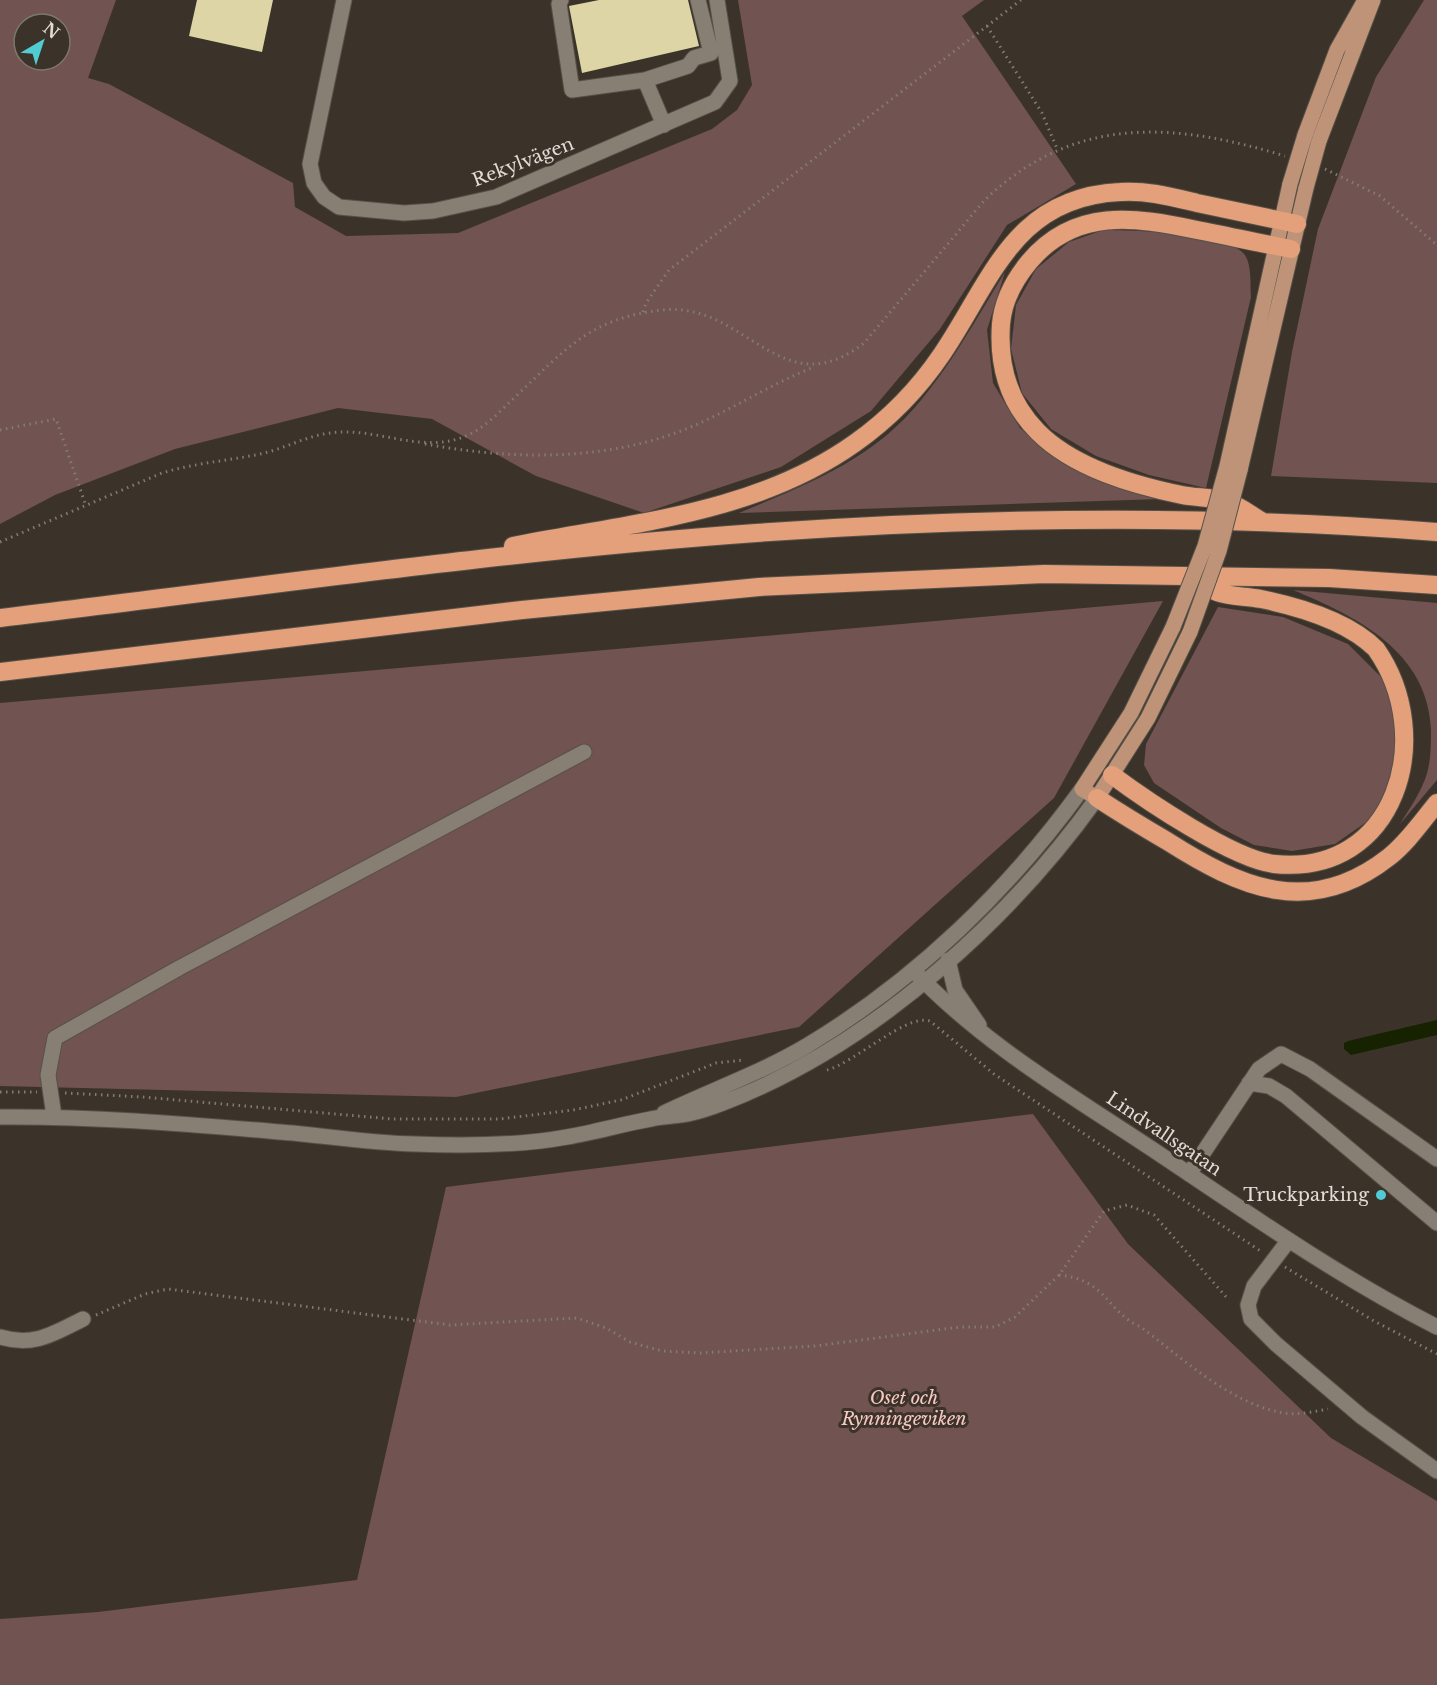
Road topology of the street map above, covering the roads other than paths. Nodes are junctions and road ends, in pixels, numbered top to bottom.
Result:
1 (344, 0) edge
2 (561, 0) edge
3 (698, 0) edge
4 (717, 0) edge
5 (1365, 0) edge
6 (1373, 0) edge
7 (645, 80) junction
8 (664, 125) junction
9 (1312, 138) junction
10 (1289, 222) junction
11 (1282, 248) junction
12 (1234, 468) junction
13 (1264, 523) junction
14 (1437, 532) edge
15 (1192, 576) junction
16 (301, 582) junction
17 (1437, 585) edge
18 (0, 618) edge
19 (0, 672) edge
20 (584, 752) dead end
21 (1105, 770) junction
22 (1090, 793) junction
23 (1437, 803) edge
24 (948, 960) junction
25 (918, 976) junction
26 (994, 1043) junction
27 (1249, 1083) junction
28 (54, 1116) junction
29 (0, 1117) edge
30 (1437, 1159) edge
31 (1189, 1174) junction
32 (1437, 1223) edge
33 (1288, 1240) junction
34 (83, 1319) road end
35 (1437, 1327) edge
36 (0, 1337) edge
37 (1437, 1471) edge

1 - 8 street, Rekylvägen
2 - 7 street
3 - 7 street
4 - 8 street, Rekylvägen
5 - 9 main road
6 - 9 main road
7 - 8 street
9 - 10 main road, bridge
9 - 10 main road, bridge
10 - 11 main road
10 - 16 highway
11 - 12 main road
11 - 13 highway
12 - 21 main road, bridge
12 - 21 main road, bridge
13 - 14 highway
13 - 16 highway
15 - 17 highway
15 - 19 highway
15 - 21 highway
16 - 18 highway
20 - 28 street
21 - 22 main road
22 - 23 highway
22 - 24 street
22 - 25 street
24 - 25 street
24 - 26 street, Lindvallsgatan
25 - 26 street, Lindvallsgatan
25 - 28 street
26 - 31 street, Lindvallsgatan
27 - 30 street
27 - 31 street
27 - 32 street
28 - 29 street
31 - 33 street, Lindvallsgatan
33 - 35 street, Lindvallsgatan
33 - 37 street
34 - 36 street

